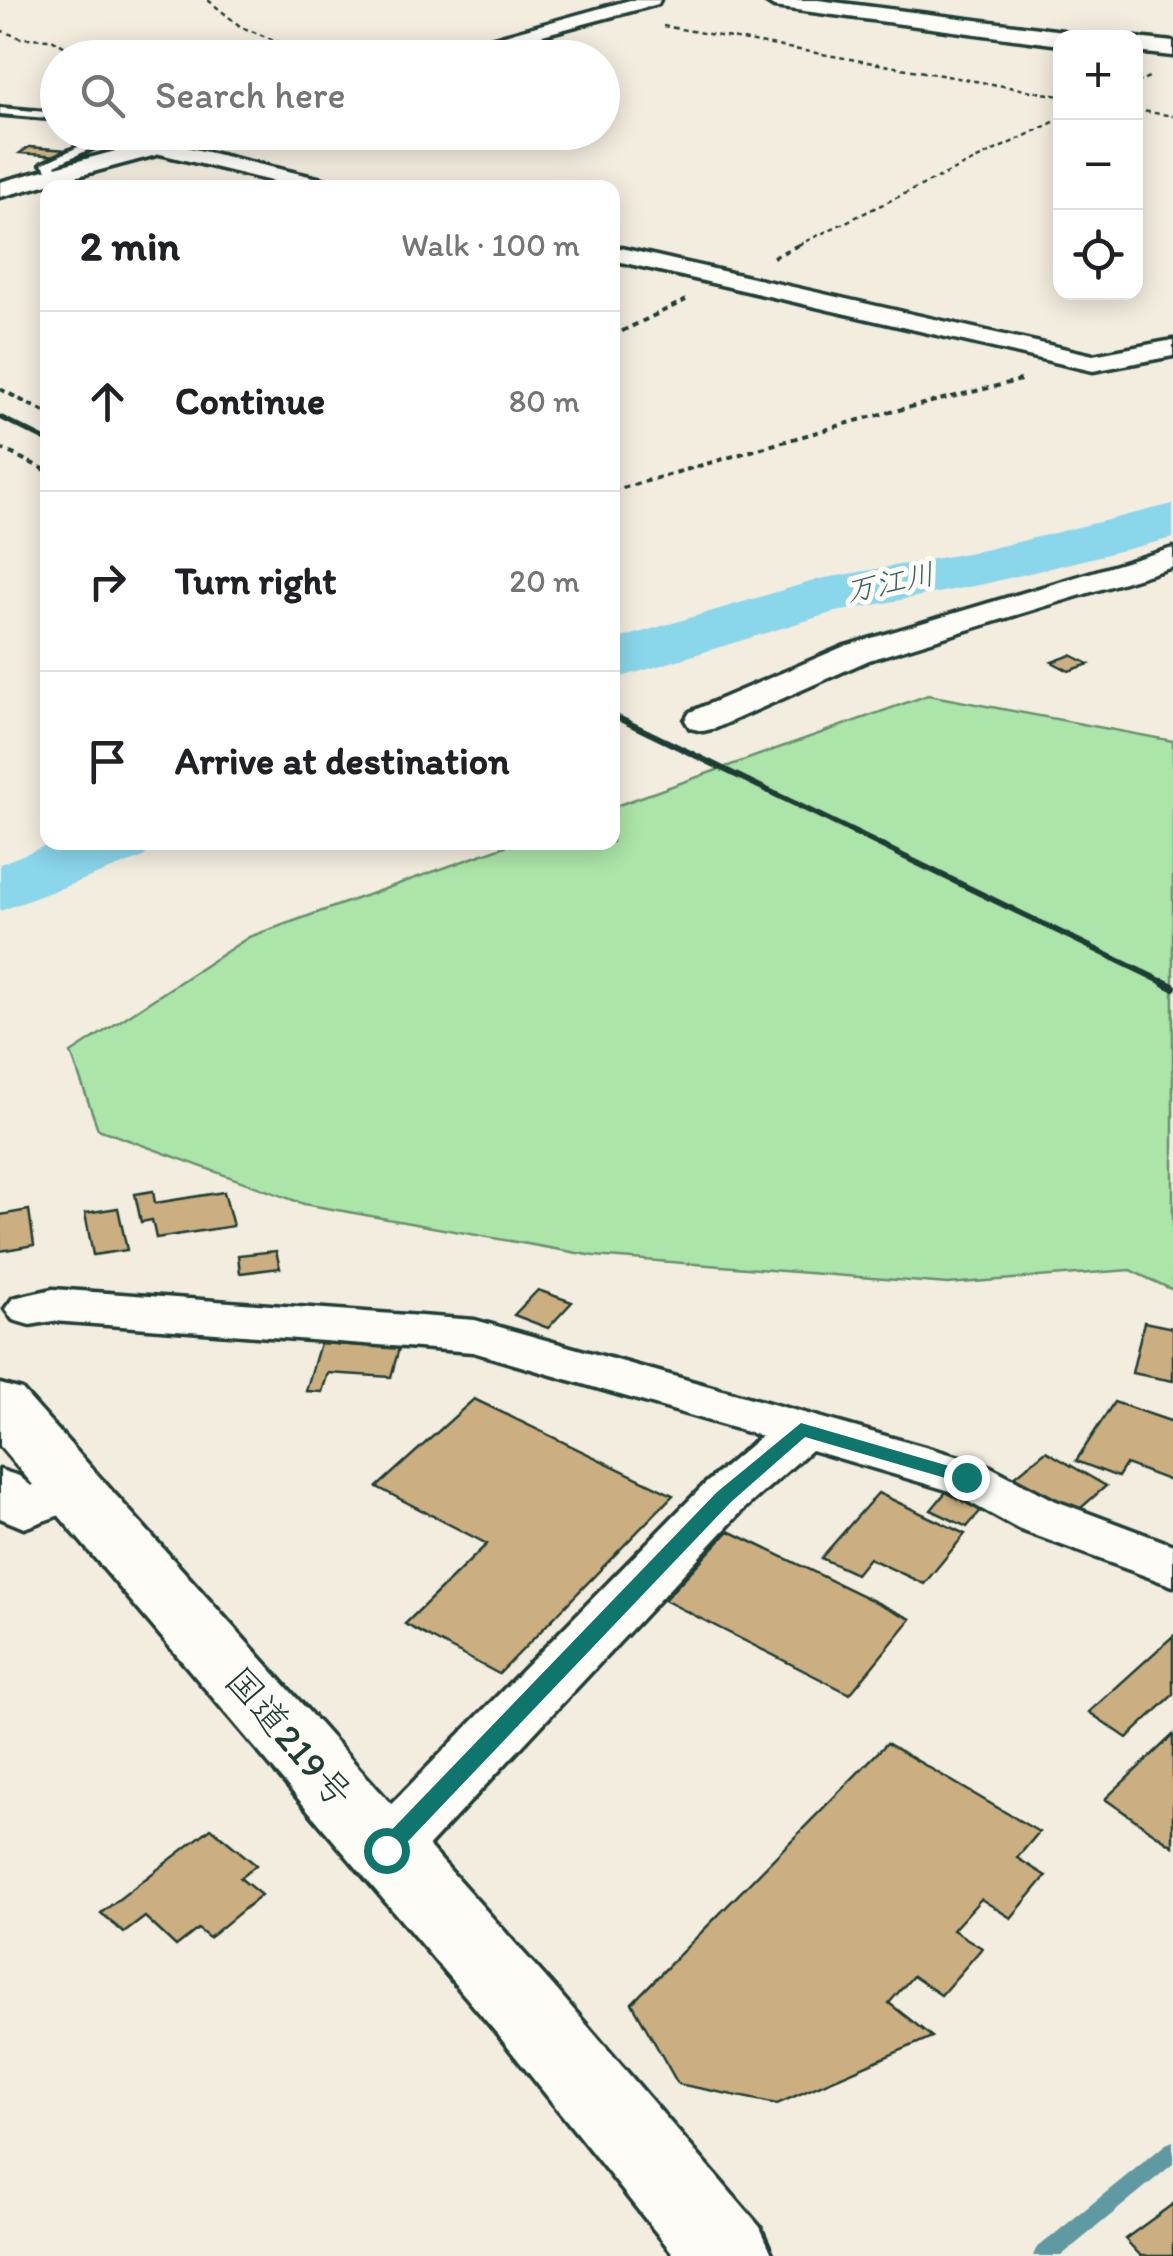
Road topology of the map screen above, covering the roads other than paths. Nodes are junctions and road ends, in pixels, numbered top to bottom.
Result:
1 (651, 0) edge
2 (774, 0) edge
3 (1053, 37) edge
4 (500, 40) edge
5 (1143, 46) edge
6 (1173, 49) edge
7 (0, 111) edge
8 (40, 114) edge
9 (79, 150) edge
10 (154, 150) edge
11 (171, 150) edge
12 (55, 171) junction
13 (297, 180) edge
14 (0, 190) edge
15 (620, 254) edge
16 (1173, 348) edge
17 (1173, 558) edge
18 (703, 720) dead end
19 (30, 1309) dead end
20 (0, 1405) edge
21 (801, 1430) junction
22 (0, 1490) edge
23 (74, 1490) junction
24 (1173, 1566) edge
25 (386, 1850) junction
26 (728, 2256) edge

1 - 4 street
2 - 3 main road
5 - 6 main road
7 - 8 lane
9 - 12 lane
10 - 12 street
11 - 13 street
12 - 14 street
15 - 16 street
17 - 18 street
19 - 21 street
20 - 23 main road, 国道219号
21 - 24 street
21 - 25 street
22 - 23 street
23 - 25 main road, 国道219号
25 - 26 main road, 国道219号

